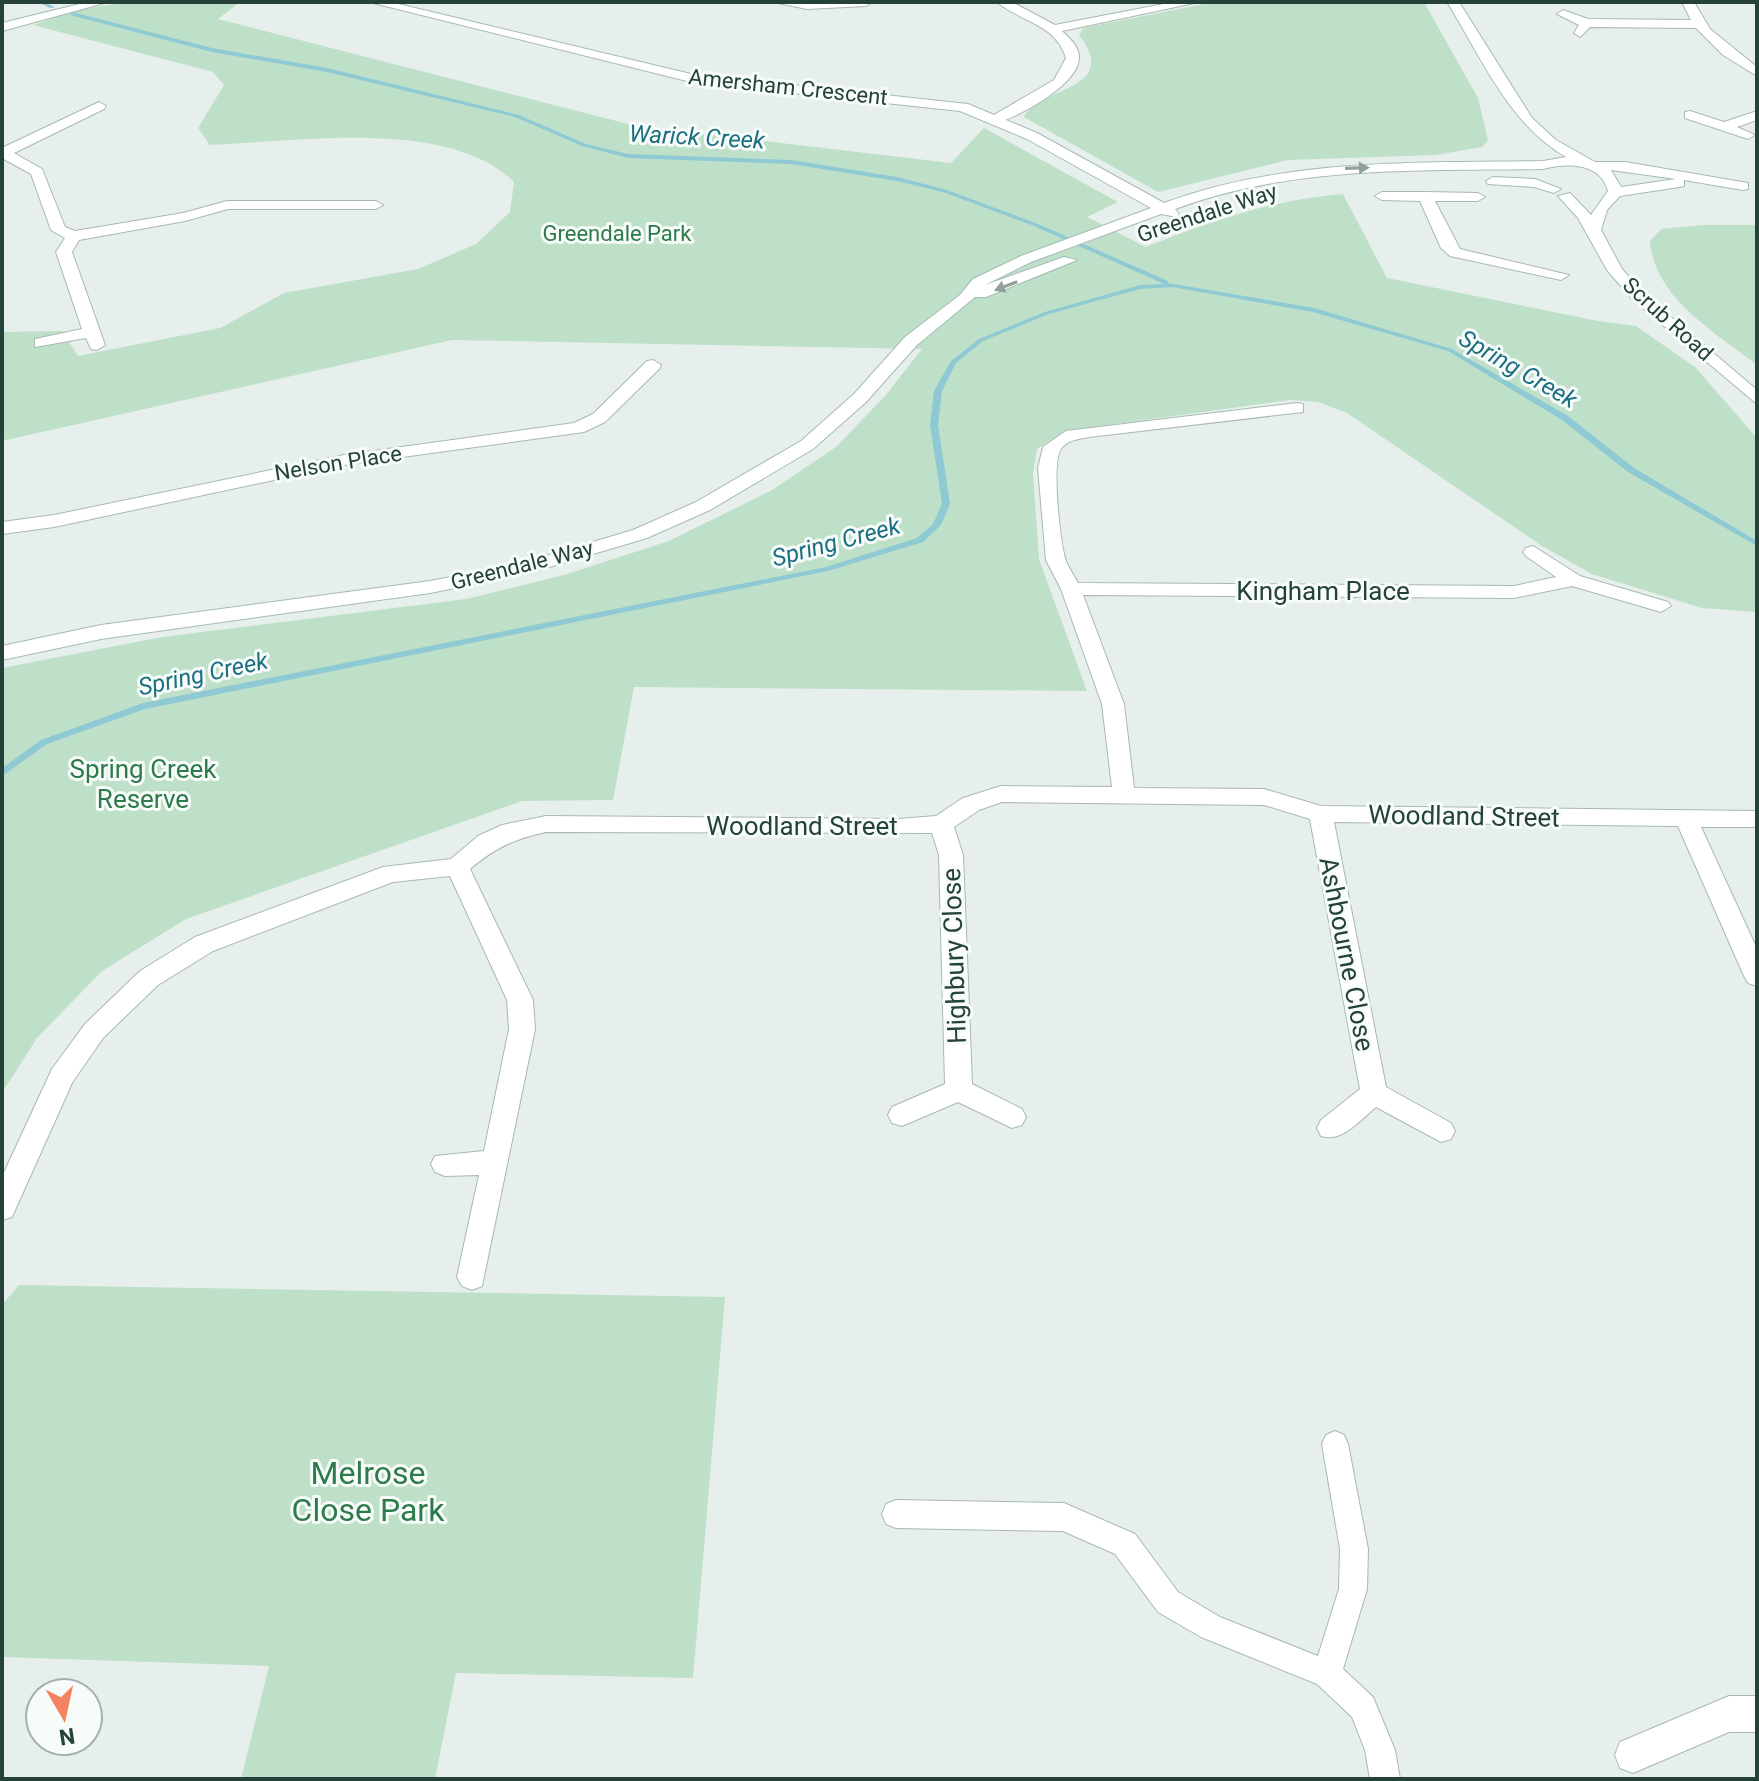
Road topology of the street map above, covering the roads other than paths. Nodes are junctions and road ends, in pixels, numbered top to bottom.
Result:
1 (102, 2) edge
2 (375, 2) edge
3 (779, 2) edge
4 (866, 2) edge
5 (1003, 2) edge
6 (1193, 2) edge
7 (1453, 2) edge
8 (1688, 2) edge
9 (1563, 14) dead end
10 (1700, 24) junction
11 (2, 27) edge
12 (1053, 29) junction
13 (1757, 72) edge
14 (99, 106) dead end
15 (1690, 115) dead end
16 (1757, 115) edge
17 (997, 119) junction
18 (1527, 121) junction
19 (1723, 127) junction
20 (1748, 135) dead end
21 (1520, 147) dead end
22 (4, 152) edge
23 (1545, 164) junction
24 (1590, 164) junction
25 (1466, 167) junction
26 (1750, 186) edge
27 (1559, 192) junction
28 (1613, 194) junction
29 (1382, 196) dead end
30 (1425, 196) junction
31 (1478, 197) dead end
32 (376, 205) dead end
33 (1162, 208) junction
34 (1192, 216) junction
35 (1595, 228) junction
36 (74, 236) junction
37 (1561, 275) dead end
38 (966, 298) junction
39 (41, 343) dead end
40 (653, 365) dead end
41 (1236, 393) dead end
42 (1757, 399) edge
43 (1297, 408) dead end
44 (1249, 412) junction
45 (2, 528) edge
46 (1533, 552) dead end
47 (1573, 580) junction
48 (1071, 589) junction
49 (1661, 606) dead end
50 (2, 653) edge
51 (1124, 795) junction
52 (1321, 814) junction
53 (1686, 819) junction
54 (1757, 819) edge
55 (941, 824) junction
56 (457, 867) junction
57 (1757, 976) edge
58 (959, 1090) junction
59 (1374, 1093) junction
60 (902, 1115) dead end
61 (1012, 1117) dead end
62 (1331, 1128) dead end
63 (1441, 1131) dead end
64 (495, 1163) junction
65 (445, 1164) dead end
66 (2, 1208) edge
67 (472, 1277) dead end
68 (1335, 1444) dead end
69 (896, 1514) dead end
70 (1327, 1674) junction
71 (1757, 1714) edge
72 (1633, 1755) dead end
73 (1385, 1779) edge

1 - 11 street
2 - 17 street, Amersham Crescent
3 - 4 street
5 - 12 street
6 - 12 street
7 - 18 street
8 - 10 street
9 - 10 street
10 - 13 street
12 - 17 street
14 - 22 street
15 - 19 street
16 - 19 street
17 - 33 street, Amersham Crescent
18 - 23 street
18 - 24 street
19 - 20 street
21 - 25 street
22 - 36 street
23 - 24 street, Greendale Way
23 - 25 street, Greendale Way
23 - 27 street, Scrub Road
24 - 26 street, Greendale Way
24 - 28 street
33 -> 25 street, Greendale Way
26 - 28 street, Greendale Way
27 - 28 street, Greendale Way
27 - 34 street, Greendale Way
27 - 35 street, Scrub Road
28 - 35 street
29 - 30 street
30 - 31 street
30 - 37 street
32 - 36 street
33 - 34 street, Amersham Crescent
33 - 38 street, Greendale Way
34 -> 38 street, Greendale Way
35 - 42 street, Scrub Road
36 - 39 street
38 - 50 street, Greendale Way
40 - 45 street, Nelson Place
41 - 44 street
43 - 44 street
44 - 48 street
46 - 47 street, Kingham Place
47 - 48 street, Kingham Place
47 - 49 street, Kingham Place
48 - 51 street
51 - 52 street, Woodland Street
51 - 55 street, Woodland Street
52 - 53 street, Woodland Street
52 - 59 street, Ashbourne Close
53 - 54 street, Woodland Street
53 - 57 street
55 - 56 street, Woodland Street
55 - 58 street, Highbury Close
56 - 64 street
56 - 66 street
58 - 60 street
58 - 61 street
59 - 62 street
59 - 63 street
64 - 65 street
64 - 67 street
68 - 70 lane
69 - 70 lane
70 - 73 lane
71 - 72 street

